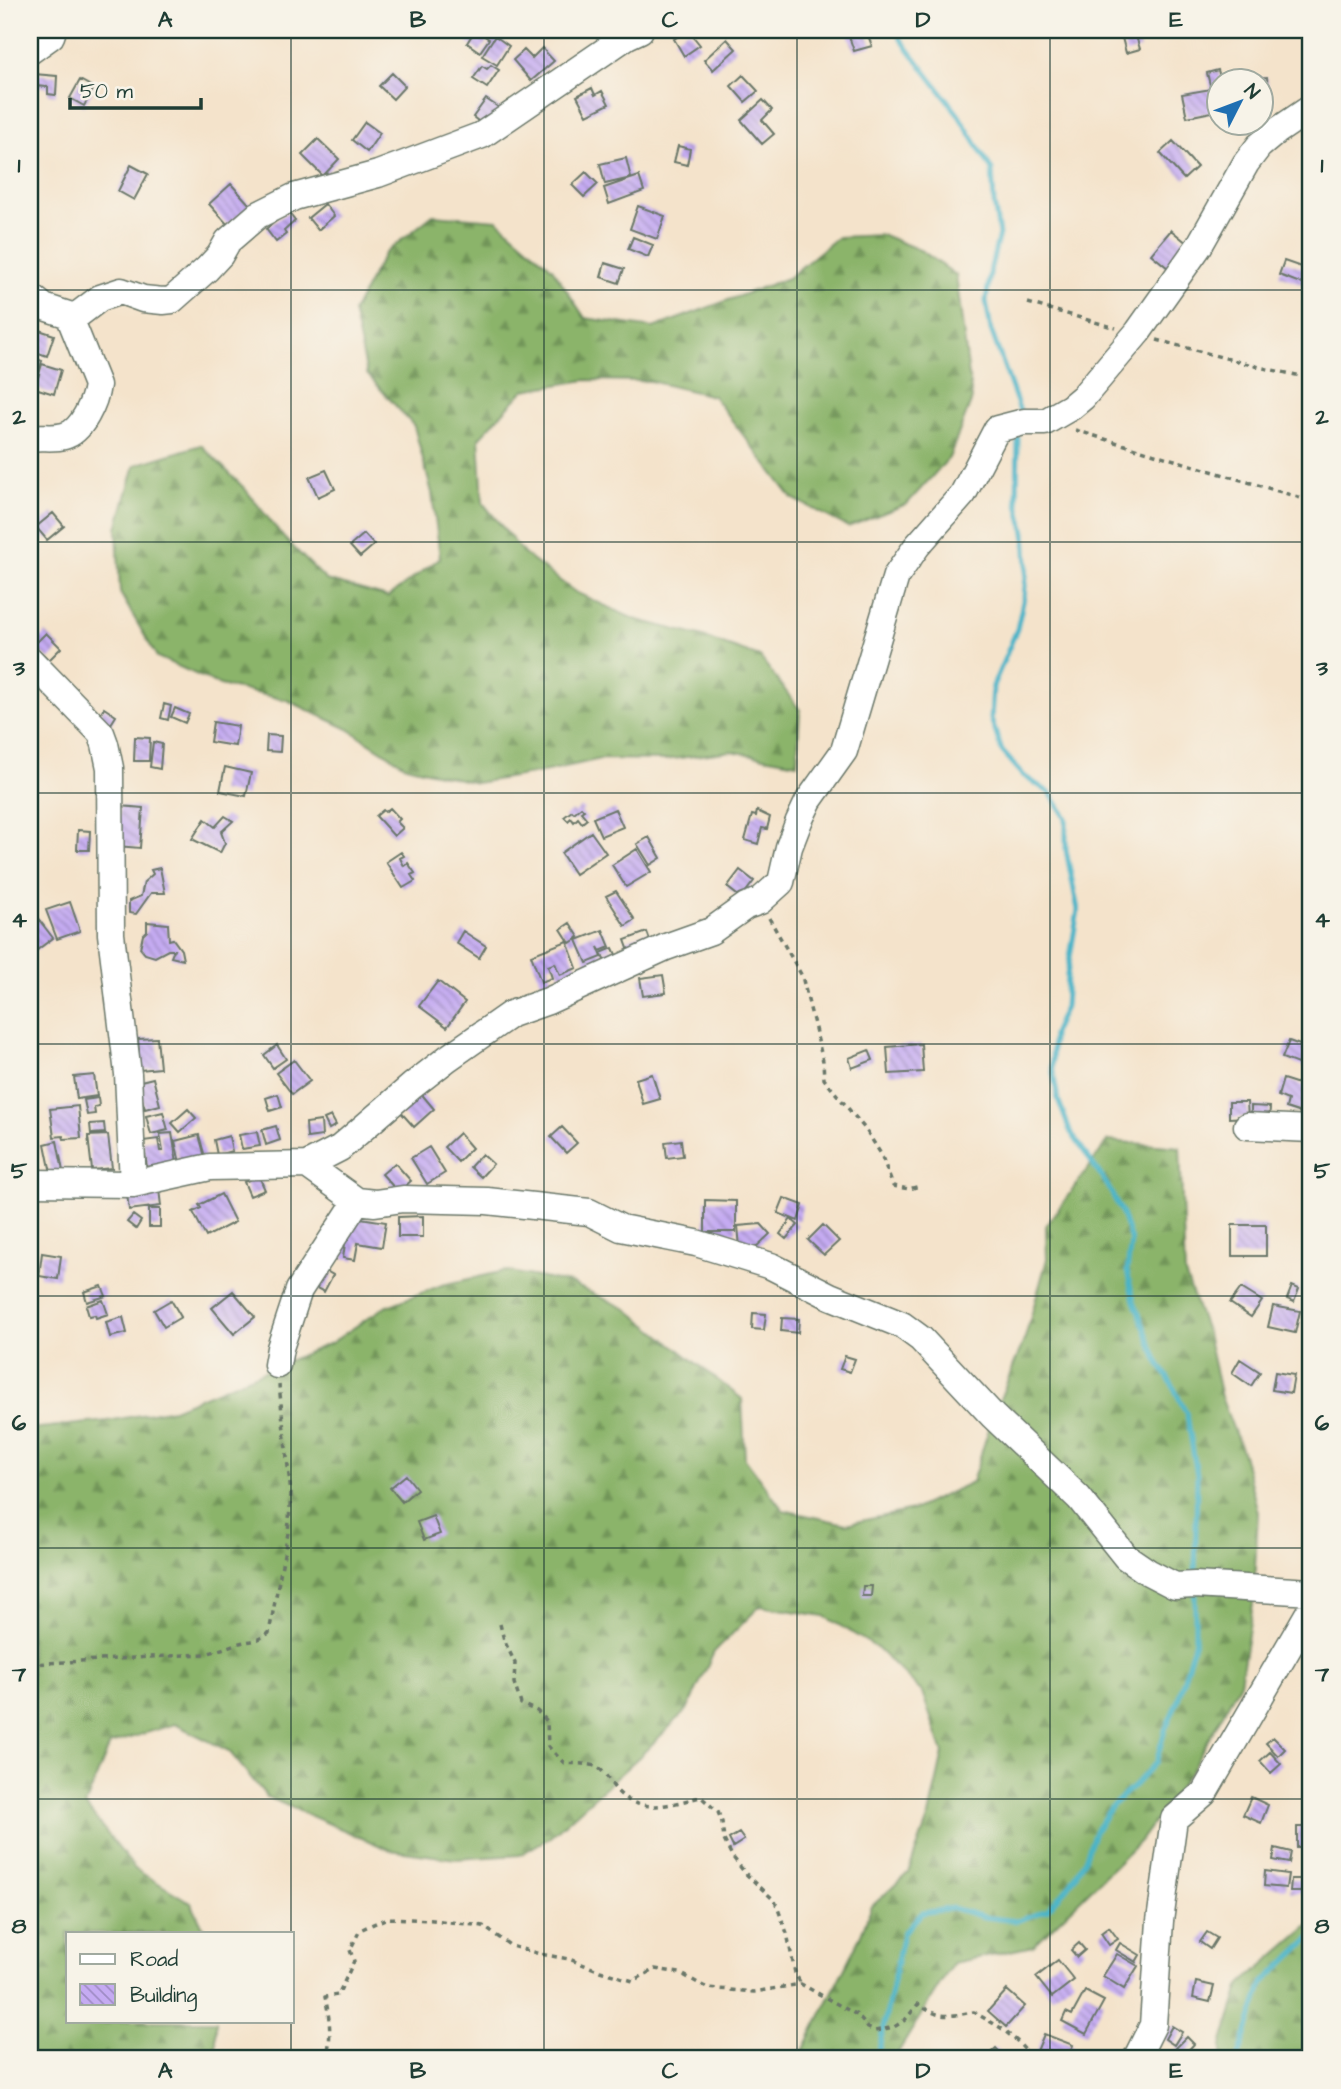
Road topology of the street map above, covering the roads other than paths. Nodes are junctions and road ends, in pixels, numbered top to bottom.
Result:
1 (53, 30) edge
2 (640, 30) edge
3 (30, 51) edge
4 (1311, 108) edge
5 (30, 296) edge
6 (75, 317) junction
7 (30, 438) edge
8 (30, 660) edge
9 (1247, 1126) dead end
10 (1311, 1129) edge
11 (307, 1165) junction
12 (30, 1183) edge
13 (134, 1184) junction
14 (357, 1201) junction
15 (277, 1365) road end
16 (1311, 1592) edge
17 (1311, 1609) edge
18 (1136, 2059) edge

1 - 3 street
2 - 6 street
4 - 11 street
5 - 6 street
6 - 7 street
8 - 13 street
9 - 10 street
11 - 13 street
11 - 14 street
12 - 13 street
14 - 15 street
14 - 16 street
17 - 18 street

